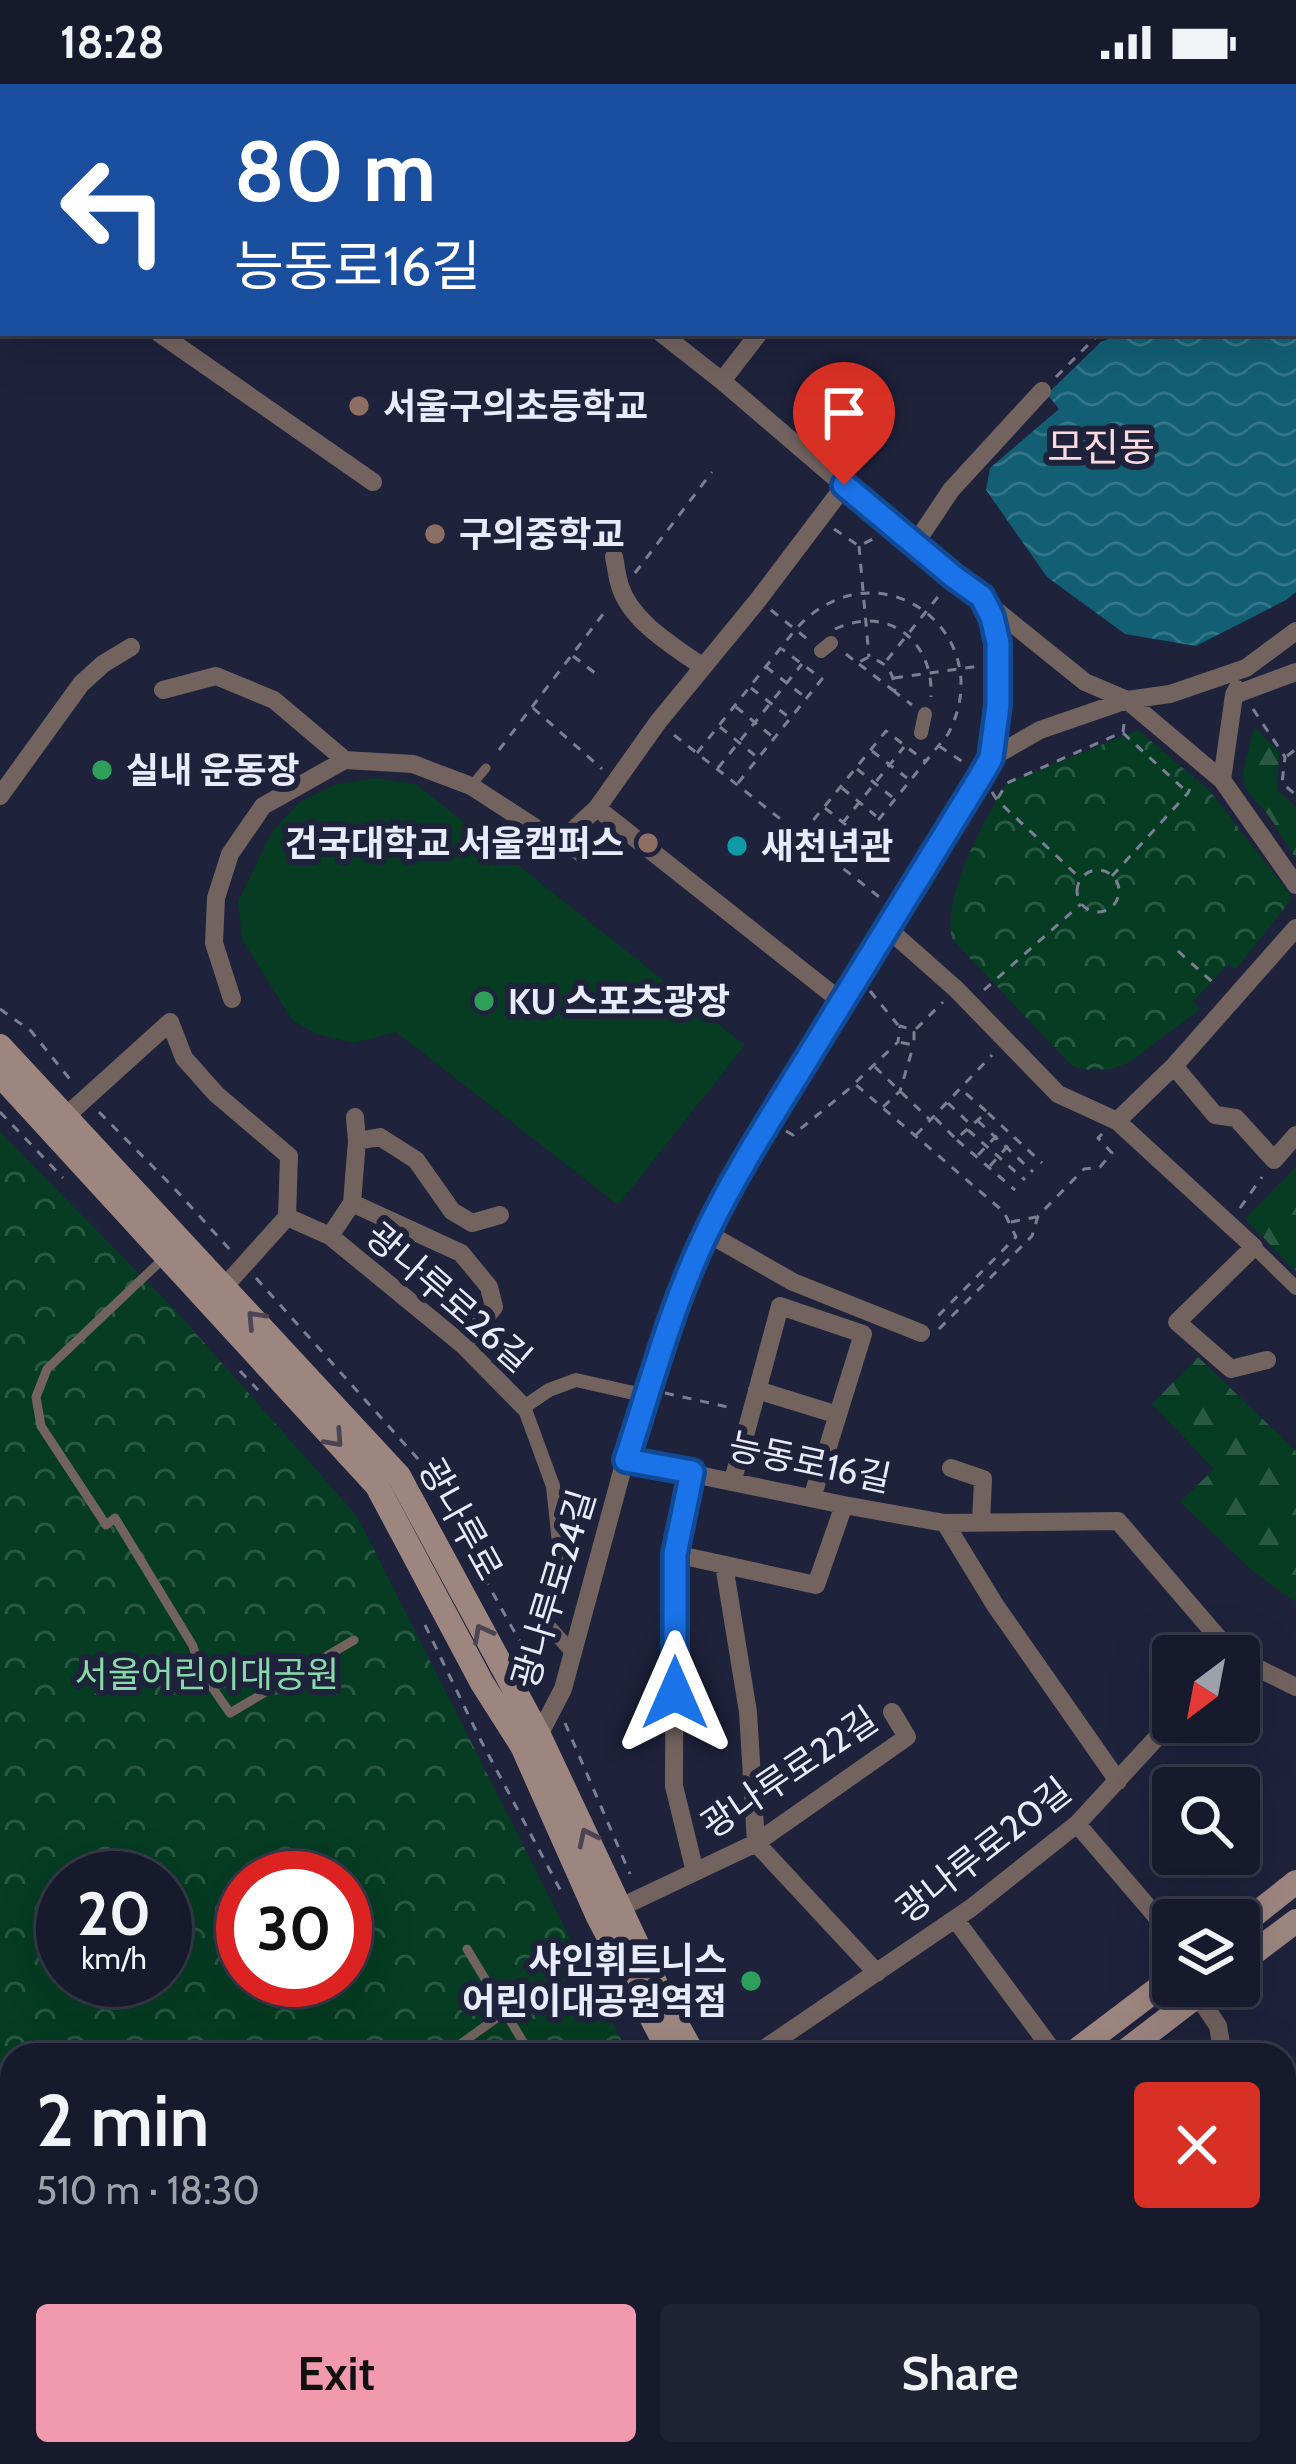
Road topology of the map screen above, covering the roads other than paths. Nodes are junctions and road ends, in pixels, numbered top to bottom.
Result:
1 (163, 336) edge
2 (666, 336) edge
3 (758, 336) edge
4 (722, 381) junction
5 (1042, 391) road end
6 (374, 482) dead end
7 (844, 485) junction
8 (915, 544) junction
9 (614, 557) dead end
10 (982, 597) junction
11 (1296, 631) edge
12 (131, 647) dead end
13 (704, 667) junction
14 (1246, 668) junction
15 (1296, 672) edge
16 (163, 690) dead end
17 (1238, 694) junction
18 (1126, 700) junction
19 (925, 713) road end
20 (922, 733) dead end
21 (345, 760) junction
22 (986, 766) junction
23 (486, 768) dead end
24 (1222, 780) junction
25 (471, 786) junction
26 (0, 796) edge
27 (597, 808) junction
28 (559, 843) junction
29 (578, 856) dead end
30 (1296, 885) edge
31 (893, 921) junction
32 (1295, 931) edge
33 (232, 999) dead end
34 (842, 1002) junction
35 (0, 1046) edge
36 (1174, 1066) junction
37 (0, 1075) edge
38 (66, 1116) junction
39 (355, 1117) dead end
40 (1117, 1121) junction
41 (1296, 1135) edge
42 (357, 1141) junction
43 (352, 1203) junction
44 (500, 1215) dead end
45 (287, 1217) junction
46 (472, 1223) junction
47 (706, 1233) junction
48 (330, 1236) junction
49 (1254, 1247) junction
50 (174, 1248) junction
51 (461, 1253) junction
52 (225, 1286) junction
53 (1296, 1288) edge
54 (927, 1334) road end
55 (463, 1346) junction
56 (1267, 1360) dead end
57 (757, 1390) junction
58 (648, 1392) junction
59 (524, 1407) junction
60 (838, 1415) junction
61 (626, 1460) junction
62 (951, 1468) dead end
63 (692, 1472) junction
64 (733, 1480) junction
65 (812, 1498) junction
66 (844, 1505) junction
67 (981, 1522) junction
68 (946, 1523) junction
69 (675, 1554) junction
70 (724, 1565) junction
71 (1216, 1635) edge
72 (354, 1640) dead end
73 (574, 1653) junction
74 (1260, 1669) edge
75 (1296, 1687) edge
76 (892, 1712) dead end
77 (531, 1740) junction
78 (1152, 1743) edge
79 (1118, 1780) junction
80 (1078, 1824) junction
81 (756, 1843) junction
82 (695, 1872) junction
83 (1296, 1882) edge
84 (621, 1907) junction
85 (1260, 1910) edge
86 (1152, 1912) edge
87 (955, 1919) junction
88 (1296, 1921) edge
89 (1260, 1948) edge
90 (467, 1949) dead end
91 (877, 1973) junction
92 (1152, 1994) edge
93 (1183, 2007) edge
94 (1210, 2007) edge
95 (505, 2012) junction
96 (462, 2043) edge
97 (524, 2043) edge
98 (654, 2043) edge
99 (687, 2043) edge
100 (773, 2043) edge
101 (1047, 2043) edge
102 (1086, 2043) edge
103 (1136, 2043) edge
104 (1221, 2043) edge

1 - 6 street
2 - 4 street
3 - 4 street
4 - 7 street
5 - 8 street
7 - 8 street
7 - 13 street
8 - 10 street
9 - 13 street
10 - 18 street
10 - 22 street
11 - 14 street
12 - 26 street
13 - 27 street
14 - 17 street
14 - 18 street
15 - 17 street
16 - 21 street
17 - 24 street
18 - 22 street
18 - 24 street
19 - 20 street
21 - 25 street
21 - 33 street
22 - 31 street, 광나루로24길
23 - 25 lane
24 - 30 street
25 - 28 street
27 - 28 street
27 - 34 street
28 - 29 lane
31 - 34 street, 광나루로24길
31 - 40 street
32 - 36 street
34 - 47 street, 광나루로24길
35 - 38 main road, 광나루로
36 - 40 street
36 - 41 street
37 - 50 main road, 광나루로
38 - 45 street
38 - 50 main road, 광나루로
39 - 42 street
40 - 49 street
42 - 43 street, 광나루로26길
42 - 46 street
43 - 48 street, 광나루로26길
43 - 51 street
44 - 46 street
45 - 48 street, 광나루로26길
45 - 52 street
46 - 51 street
47 - 54 street
47 - 58 street, 광나루로24길
48 - 55 street, 광나루로26길
49 - 53 street
49 - 56 street
50 - 52 main road, 광나루로
50 - 72 lane
50 -> 77 main road, 광나루로
51 - 55 street
77 -> 52 main road, 광나루로
55 - 59 street, 광나루로26길
57 - 60 street
57 - 60 street
57 - 64 street
58 - 59 street
58 - 61 street, 광나루로24길
59 - 73 street
60 - 65 street
61 - 63 street, 능동로16길
61 - 73 street, 광나루로24길
62 - 67 street
63 - 64 street, 능동로16길
63 - 69 street
64 - 65 street, 능동로16길
65 - 66 street, 능동로16길
66 - 68 street, 능동로16길
66 - 70 street
67 - 68 street, 능동로16길
67 - 71 street, 능동로16길
68 - 79 street
69 - 70 street
69 - 82 street
70 - 81 street
73 - 77 street, 광나루로24길
74 - 75 street, 능동로16길
76 - 81 street, 광나루로22길
84 -> 77 main road, 광나루로
77 - 98 main road, 광나루로
78 - 79 street, 광나루로20길
79 - 80 street, 광나루로20길
80 - 86 street
80 - 87 street, 광나루로20길
81 - 82 street, 광나루로22길
81 - 91 street
82 - 84 street, 광나루로22길
83 - 85 main road
84 - 99 main road, 광나루로
87 - 91 street, 광나루로20길
87 - 101 street
88 - 89 main road
90 - 95 lane
91 - 100 street, 광나루로20길
92 - 102 main road
93 - 103 main road
94 - 104 street
95 - 96 lane
95 - 97 lane

